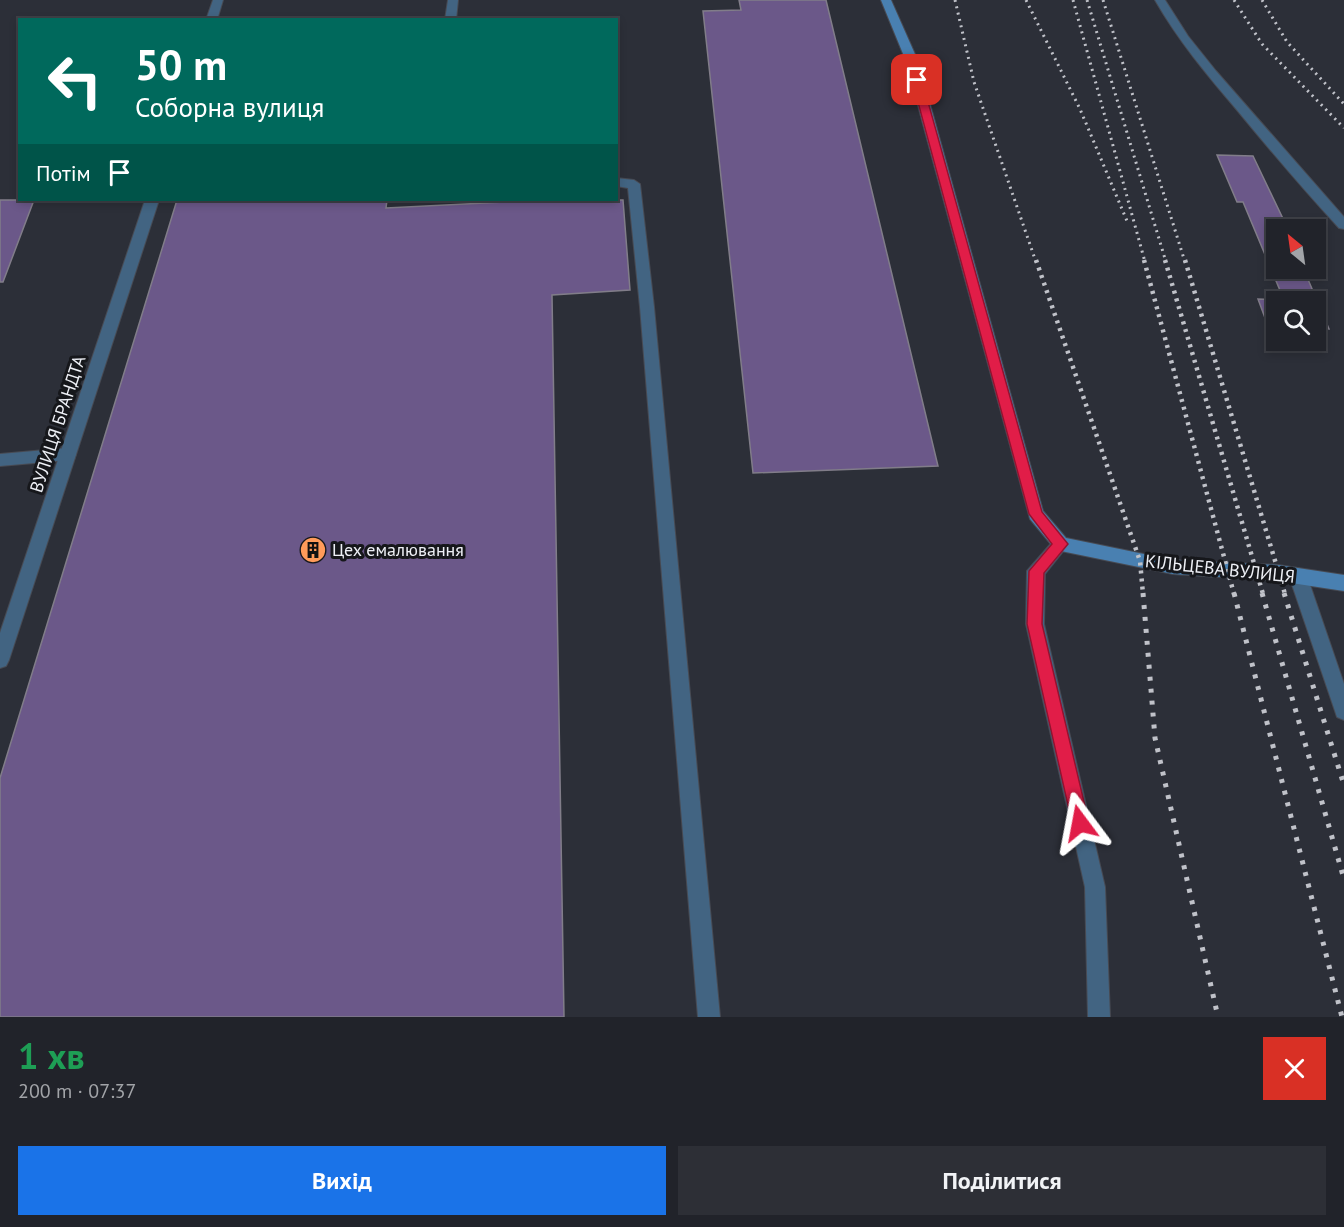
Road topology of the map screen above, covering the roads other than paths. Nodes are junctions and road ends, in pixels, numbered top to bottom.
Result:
1 (218, 0) edge
2 (453, 0) edge
3 (886, 0) edge
4 (1160, 0) edge
5 (213, 18) edge
6 (450, 18) edge
7 (618, 182) edge
8 (152, 201) edge
9 (1344, 225) edge
10 (68, 454) junction
11 (0, 460) edge
12 (1061, 544) junction
13 (1298, 576) junction
14 (1344, 583) edge
15 (0, 660) edge
16 (1344, 711) edge
17 (709, 1017) edge
18 (1099, 1017) edge

1 - 5 street
2 - 6 street
3 - 12 main road
4 - 9 street
7 - 17 street
8 - 10 street, ВУЛИЦЯ БРАНДТА
10 - 11 street
10 - 15 street, ВУЛИЦЯ БРАНДТА
12 - 13 main road, КІЛЬЦЕВА ВУЛИЦЯ
12 - 18 street
13 - 14 main road, КІЛЬЦЕВА ВУЛИЦЯ
13 - 16 street

